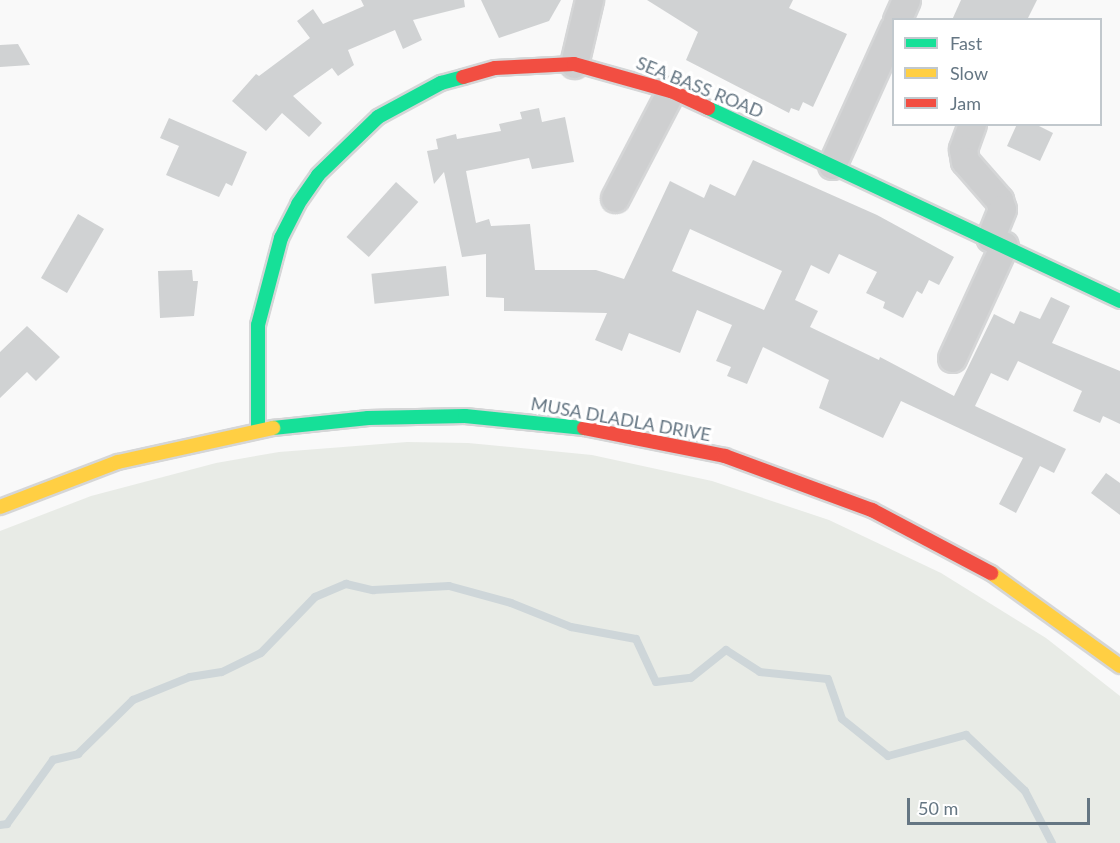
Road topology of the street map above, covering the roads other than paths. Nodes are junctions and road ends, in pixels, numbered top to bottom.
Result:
1 (590, 0) edge
2 (906, 0) edge
3 (898, 18) edge
4 (892, 32) edge
5 (574, 64) junction
6 (671, 91) junction
7 (971, 126) edge
8 (832, 165) junction
9 (615, 198) dead end
10 (997, 242) junction
11 (1120, 301) edge
12 (951, 358) dead end
13 (258, 430) junction
14 (0, 507) edge
15 (1120, 666) edge

1 - 5 street
2 - 3 street
4 - 8 street
5 - 6 street, SEA BASS ROAD
5 - 13 street, SEA BASS ROAD
6 - 8 street, SEA BASS ROAD
6 - 9 street
7 - 10 street
8 - 10 street, SEA BASS ROAD
10 - 11 street, SEA BASS ROAD
10 - 12 street
13 - 14 street, MUSA DLADLA DRIVE
13 - 15 street, MUSA DLADLA DRIVE

